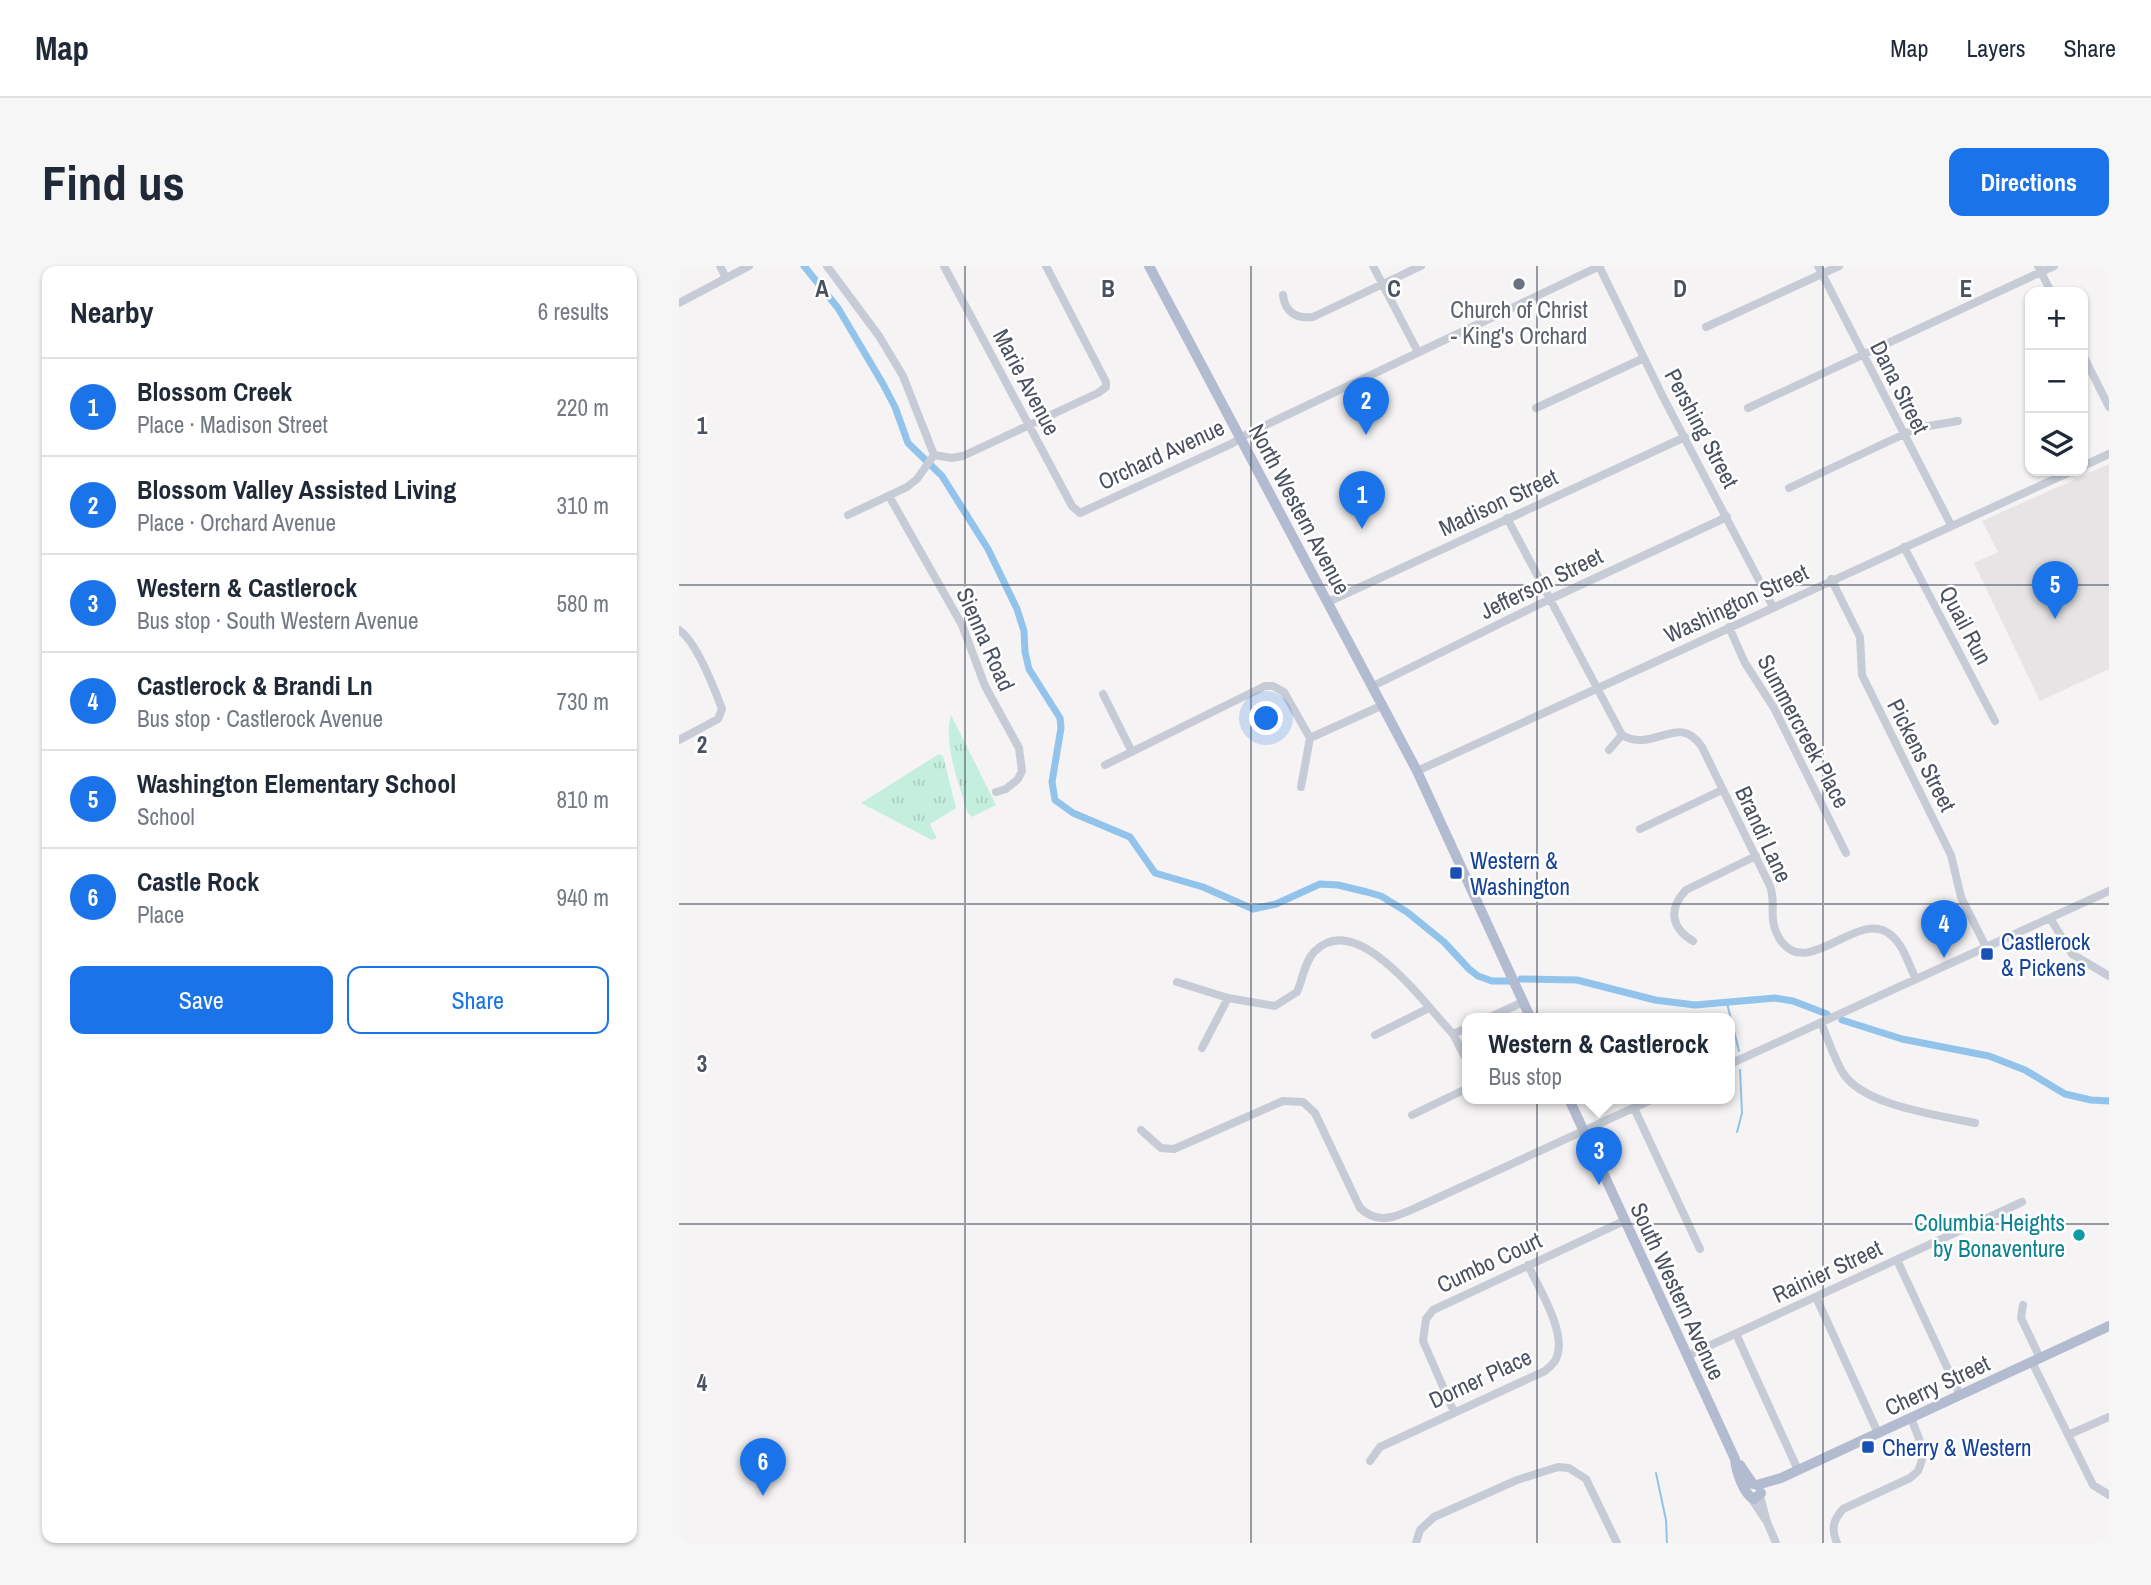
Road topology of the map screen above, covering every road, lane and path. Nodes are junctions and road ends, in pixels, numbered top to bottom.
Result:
1 (720, 266) edge
2 (749, 266) edge
3 (827, 266) edge
4 (944, 266) edge
5 (1046, 266) edge
6 (1149, 266) edge
7 (1373, 266) edge
8 (1421, 266) edge
9 (1600, 266) edge
10 (1839, 266) edge
11 (2054, 266) edge
12 (2039, 269) edge
13 (1820, 270) edge
14 (726, 278) junction
15 (1382, 284) junction
16 (2048, 287) edge
17 (1283, 295) dead end
18 (679, 303) edge
19 (1706, 327) dead end
20 (1418, 352) junction
21 (1862, 355) junction
22 (1644, 358) junction
23 (2088, 365) edge
24 (2109, 407) edge
25 (1536, 408) dead end
26 (1748, 408) dead end
27 (1958, 421) dead end
28 (1028, 425) junction
29 (1903, 435) junction
30 (1685, 437) junction
31 (1240, 438) junction
32 (2109, 454) edge
33 (930, 462) junction
34 (2088, 464) edge
35 (2060, 476) edge
36 (1789, 488) dead end
37 (889, 496) junction
38 (1080, 513) joint
39 (848, 515) dead end
40 (1727, 517) junction
41 (1507, 518) junction
42 (1951, 525) junction
43 (1904, 547) junction
44 (1831, 579) junction
45 (1548, 600) junction
46 (1328, 602) junction
47 (1773, 607) junction
48 (1729, 627) junction
49 (679, 630) edge
50 (1373, 687) junction
51 (1598, 688) junction
52 (1103, 694) dead end
53 (1383, 705) junction
54 (1995, 721) dead end
55 (1622, 735) junction
56 (1310, 738) junction
57 (679, 740) edge
58 (1609, 750) dead end
59 (1132, 752) junction
60 (1105, 765) dead end
61 (1417, 771) junction
62 (1301, 787) dead end
63 (1722, 790) junction
64 (996, 792) dead end
65 (1640, 829) dead end
66 (1846, 853) dead end
67 (1756, 856) junction
68 (2109, 891) edge
69 (2050, 918) junction
70 (1693, 941) dead end
71 (1986, 947) junction
72 (2109, 976) edge
73 (1916, 979) junction
74 (1177, 982) dead end
75 (1228, 998) junction
76 (1523, 1002) junction
77 (1429, 1008) junction
78 (1499, 1013) edge
79 (1528, 1013) edge
80 (1821, 1023) junction
81 (1462, 1030) edge
82 (1453, 1034) junction
83 (1375, 1035) dead end
84 (1202, 1048) dead end
85 (1462, 1051) edge
86 (1735, 1062) edge
87 (1462, 1091) edge
88 (1571, 1104) edge
89 (1642, 1104) edge
90 (1634, 1108) junction
91 (1412, 1115) dead end
92 (1975, 1123) dead end
93 (1141, 1130) dead end
94 (1584, 1131) junction
95 (2022, 1202) dead end
96 (1625, 1221) junction
97 (1700, 1249) dead end
98 (1897, 1260) junction
99 (1528, 1265) junction
100 (1817, 1297) junction
101 (2023, 1305) dead end
102 (2109, 1326) edge
103 (1735, 1334) junction
104 (1687, 1356) junction
105 (2036, 1360) junction
106 (1960, 1395) junction
107 (1454, 1412) junction
108 (2109, 1416) edge
109 (1911, 1418) junction
110 (1878, 1433) junction
111 (2068, 1435) junction
112 (1370, 1461) dead end
113 (1798, 1470) junction
114 (1755, 1491) junction
115 (2109, 1495) edge
116 (1416, 1543) edge
117 (1617, 1543) edge
118 (1776, 1543) edge
119 (1837, 1543) edge

1 - 14 street
2 - 14 street
3 - 33 street
4 - 28 street, Marie Avenue
5 - 28 street
6 - 31 main road, North Western Avenue
7 - 15 street
8 - 15 street
9 - 20 street, Orchard Avenue
9 - 22 street, Pershing Street
10 - 13 street
11 - 12 street
12 - 16 street
12 - 21 street
13 - 19 street
13 - 21 street, Dana Street
14 - 18 street
15 - 17 street
15 - 20 street
20 - 31 street, Orchard Avenue
21 - 26 street
21 - 29 street, Dana Street
22 - 25 street
22 - 30 street, Pershing Street
23 - 24 street
27 - 29 street
28 - 33 street
28 - 38 street, Marie Avenue
29 - 36 street
29 - 42 street, Dana Street
30 - 40 street, Pershing Street
30 - 41 street, Madison Street
31 - 38 street, Orchard Avenue
31 - 46 main road, North Western Avenue
32 - 34 street
33 - 37 street
35 - 42 street, Washington Street
37 - 39 street
37 - 64 street, Sienna Road
40 - 45 street, Jefferson Street
40 - 47 street, Pershing Street
41 - 45 street
41 - 46 street, Madison Street
42 - 43 street, Washington Street
43 - 44 street, Washington Street
43 - 54 street, Quail Run
44 - 47 street, Washington Street
44 - 71 street, Pickens Street
45 - 50 street, Jefferson Street
45 - 51 street
46 - 50 main road, North Western Avenue
47 - 48 street, Washington Street
48 - 51 street, Washington Street
48 - 66 street, Summercreek Place
49 - 57 street
50 - 53 main road, North Western Avenue
51 - 55 street
51 - 61 street, Washington Street
52 - 59 street
53 - 56 street
53 - 61 main road, North Western Avenue
55 - 58 street
55 - 63 street, Brandi Lane
56 - 59 street
56 - 62 street
59 - 60 street
61 - 76 main road
63 - 65 street
63 - 67 street, Brandi Lane
67 - 70 street
67 - 73 street, Brandi Lane
68 - 69 street
69 - 71 street
69 - 72 street
71 - 73 street
73 - 80 street
74 - 75 street
75 - 77 street
75 - 84 street
76 - 78 street
76 - 79 main road
77 - 82 street
77 - 83 street
80 - 86 street
80 - 92 street
81 - 82 street
82 - 85 street
87 - 91 street
88 - 94 main road, South Western Avenue
89 - 90 street
90 - 94 street
90 - 97 street
93 - 94 street
94 - 96 main road, South Western Avenue
95 - 98 street, Rainier Street
96 - 99 street, Cumbo Court
96 - 104 main road, South Western Avenue
98 - 100 street, Rainier Street
98 - 106 street
99 - 107 street, Cumbo Court
99 - 107 street, Dorner Place
100 - 103 street, Rainier Street
100 - 110 street
101 - 105 street
102 - 105 main road, Cherry Street
103 - 104 street, Rainier Street
103 - 113 street
104 - 114 main road, South Western Avenue
105 - 106 main road, Cherry Street
105 - 111 street
106 - 109 main road, Cherry Street
107 - 112 street, Dorner Place
108 - 111 street
109 - 110 main road, Cherry Street
109 - 119 street
110 - 113 main road, Cherry Street
111 - 115 street
113 - 114 main road, Cherry Street
114 - 118 street, South Western Avenue
116 - 117 street

